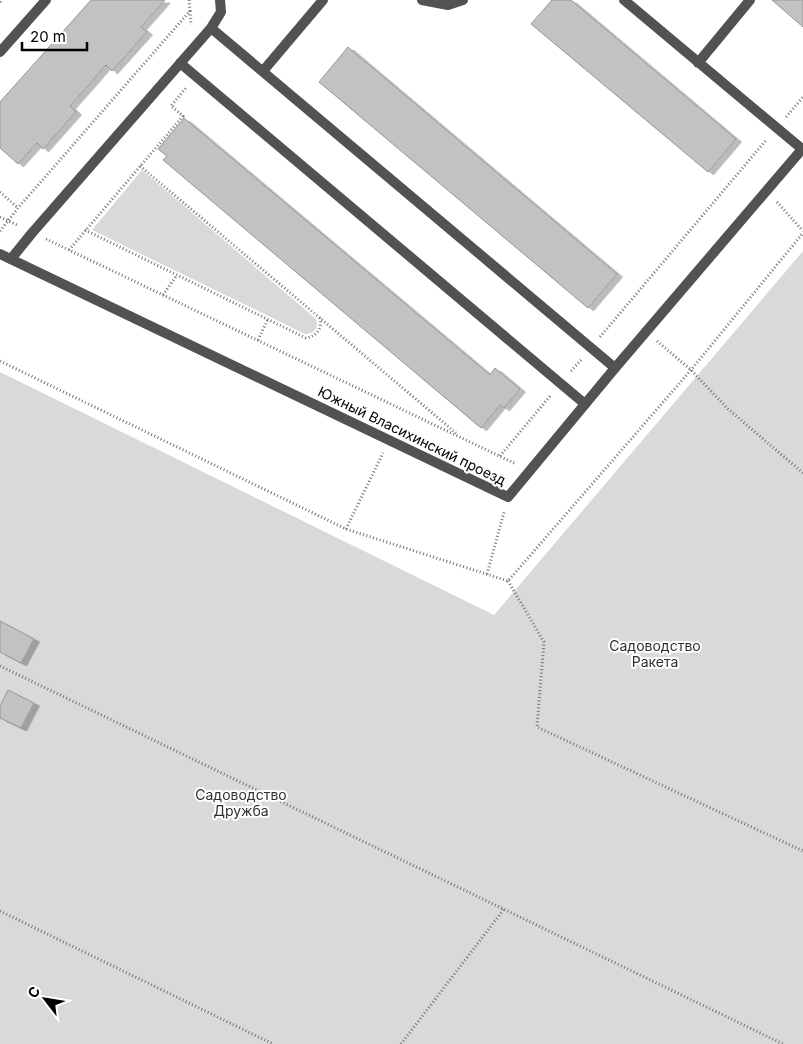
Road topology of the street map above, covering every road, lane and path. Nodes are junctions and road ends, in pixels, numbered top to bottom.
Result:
1 (46, 0) edge
2 (190, 0) edge
3 (220, 0) edge
4 (323, 0) edge
5 (422, 0) edge
6 (463, 0) edge
7 (624, 0) edge
8 (750, 0) edge
9 (211, 28) junction
10 (0, 52) edge
11 (698, 62) junction
12 (180, 63) junction
13 (263, 71) junction
14 (196, 76) junction
15 (803, 97) edge
16 (777, 128) junction
17 (802, 148) edge
18 (140, 166) junction
19 (767, 190) junction
20 (0, 192) edge
21 (18, 208) junction
22 (0, 217) edge
23 (9, 221) junction
24 (85, 230) junction
25 (0, 231) edge
26 (803, 231) edge
27 (32, 233) junction
28 (69, 250) junction
29 (0, 254) edge
30 (11, 259) junction
31 (177, 275) junction
32 (163, 295) junction
33 (319, 318) junction
34 (268, 319) junction
35 (646, 332) junction
36 (258, 340) junction
37 (591, 348) junction
38 (615, 368) junction
39 (561, 384) junction
40 (585, 404) junction
41 (461, 438) junction
42 (390, 440) junction
43 (803, 473) edge
44 (508, 497) junction
45 (346, 529) dead end
46 (487, 574) dead end
47 (508, 581) dead end
48 (0, 666) edge
49 (803, 851) edge
50 (504, 909) junction
51 (0, 911) edge
52 (273, 1044) edge
53 (401, 1044) edge
54 (783, 1044) edge

1 - 10 street
2 - 21 path
3 - 9 street
4 - 13 street
5 - 6 street
7 - 11 street
8 - 11 street
9 - 12 street
9 - 13 street
11 - 16 street
12 - 14 street
12 - 27 street
13 - 37 street
14 - 18 path
14 - 39 street
15 - 16 path
16 - 17 street
16 - 37 path
17 - 19 street, Южный Власихинский проезд
18 - 24 path
18 - 33 path
19 - 26 path
19 - 35 street, Южный Власихинский проезд
20 - 21 path
21 - 23 path
22 - 23 path
23 - 25 path
23 - 27 path
24 - 28 path
24 - 31 path
27 - 28 path
27 - 30 street
28 - 32 path
29 - 30 street, Южный Власихинский проезд
30 - 42 street, Южный Власихинский проезд
31 - 32 path
31 - 34 path
32 - 36 path
33 - 34 path
33 - 41 path
34 - 36 path
35 - 38 street, Южный Власихинский проезд
35 - 43 path
36 - 41 path
37 - 38 street
37 - 39 path
38 - 40 street, Южный Власихинский проезд
39 - 40 street
39 - 41 path
40 - 44 street, Южный Власихинский проезд
42 - 44 street, Южный Власихинский проезд
42 - 45 path
44 - 46 path
47 - 49 path
48 - 50 path
50 - 53 path
50 - 54 path
51 - 52 path

